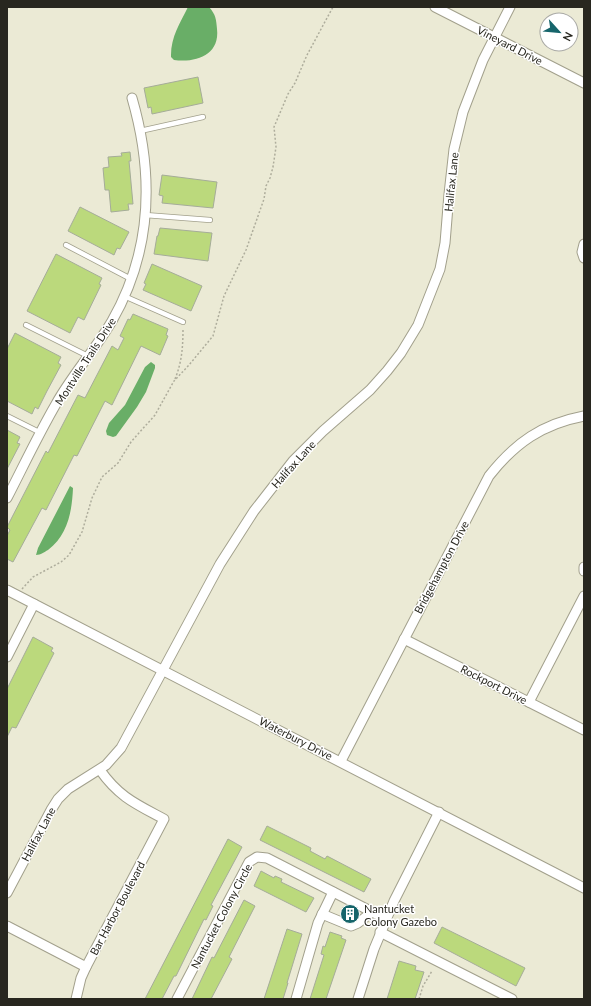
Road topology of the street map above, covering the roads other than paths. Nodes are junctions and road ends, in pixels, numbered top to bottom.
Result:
1 (435, 7) edge
2 (510, 7) edge
3 (494, 37) junction
4 (584, 83) edge
5 (132, 98) dead end
6 (203, 117) dead end
7 (140, 131) junction
8 (145, 215) junction
9 (210, 220) dead end
10 (584, 244) edge
11 (66, 245) dead end
12 (584, 258) edge
13 (131, 279) junction
14 (124, 296) junction
15 (183, 322) road end
16 (26, 325) dead end
17 (88, 356) junction
18 (7, 416) edge
19 (584, 416) edge
20 (41, 433) junction
21 (7, 498) edge
22 (584, 567) edge
23 (584, 570) edge
24 (7, 590) edge
25 (584, 596) edge
26 (34, 604) junction
27 (404, 638) junction
28 (7, 657) edge
29 (163, 670) junction
30 (529, 702) junction
31 (584, 730) edge
32 (340, 761) junction
33 (100, 770) junction
34 (439, 812) junction
35 (584, 888) edge
36 (333, 892) junction
37 (7, 893) edge
38 (372, 912) junction
39 (322, 914) junction
40 (386, 919) junction
41 (7, 926) edge
42 (380, 932) junction
43 (86, 967) junction
44 (76, 999) edge
45 (177, 999) edge
46 (296, 999) edge
47 (358, 999) edge
48 (512, 999) edge

1 - 3 street, Vineyard Drive
2 - 3 street, Halifax Lane
3 - 4 street, Vineyard Drive
3 - 29 street, Halifax Lane
5 - 7 street, Montville Trails Drive
6 - 7 lane
7 - 8 street, Montville Trails Drive
8 - 9 lane
8 - 13 street, Montville Trails Drive
10 - 12 street
11 - 13 lane
13 - 14 street, Montville Trails Drive
14 - 15 lane
14 - 17 street, Montville Trails Drive
16 - 17 lane
17 - 20 street, Montville Trails Drive
18 - 20 lane
19 - 27 street, Bridgehampton Drive
20 - 21 street, Montville Trails Drive
22 - 23 street
24 - 26 street, Waterbury Drive
25 - 30 street
26 - 28 street
26 - 29 street, Waterbury Drive
27 - 30 street, Rockport Drive
27 - 32 street, Bridgehampton Drive
29 - 32 street, Waterbury Drive
29 - 33 street, Halifax Lane
30 - 31 street, Rockport Drive
32 - 34 street, Waterbury Drive
33 - 37 street, Halifax Lane
33 - 43 street, Bar Harbor Boulevard
34 - 35 street, Waterbury Drive
34 - 40 street
36 - 38 street, Nantucket Colony Circle
36 - 39 street
36 - 45 street, Nantucket Colony Circle
38 - 39 street
38 - 40 street, Nantucket Colony Circle
39 - 46 street
40 - 42 street
41 - 43 street
42 - 47 street
42 - 48 street
43 - 44 street, Bar Harbor Boulevard

